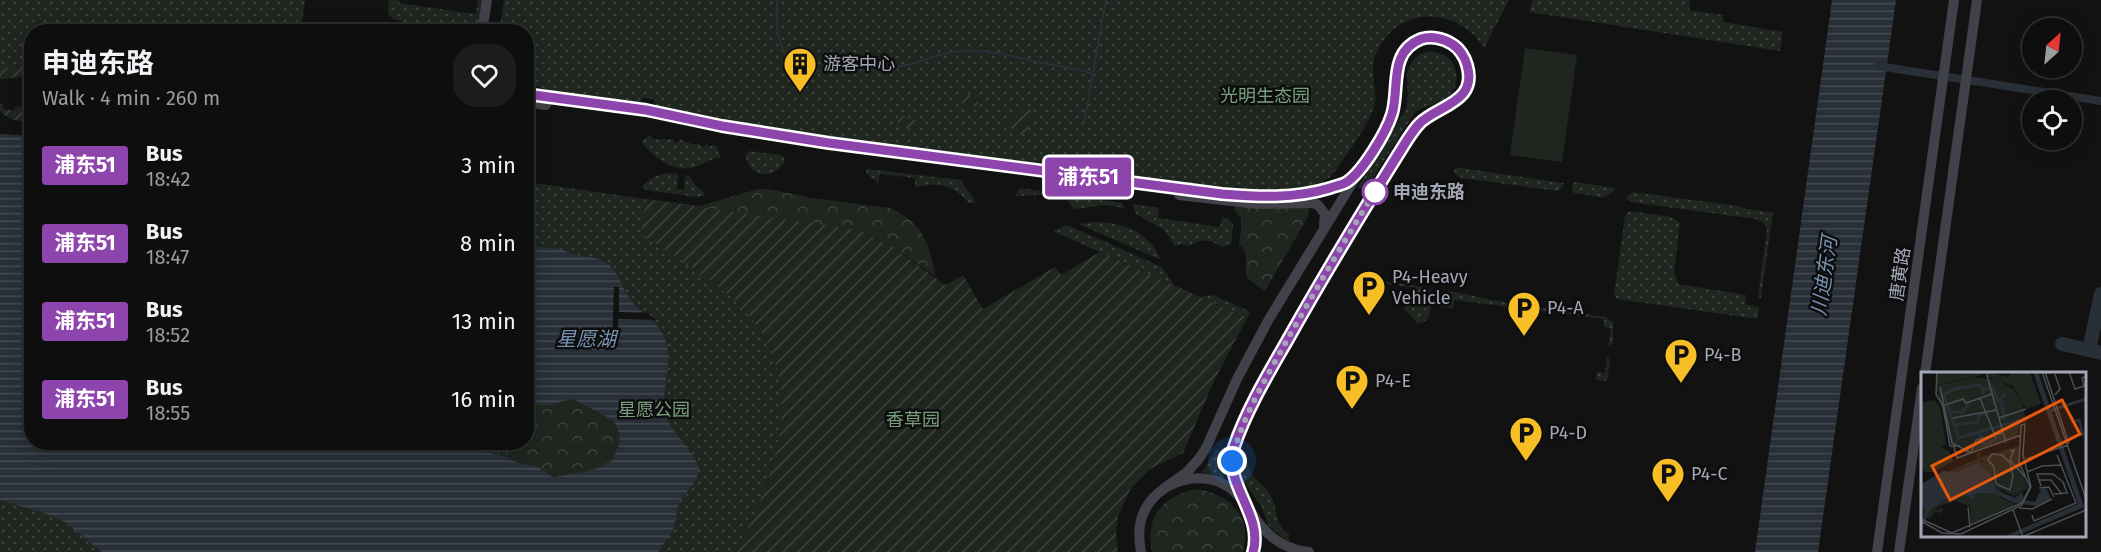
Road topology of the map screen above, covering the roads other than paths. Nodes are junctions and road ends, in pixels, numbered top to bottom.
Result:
1 (487, 0) edge
2 (493, 0) edge
3 (1954, 0) edge
4 (1977, 0) edge
5 (484, 24) edge
6 (490, 24) edge
7 (534, 95) edge
8 (534, 103) edge
9 (1359, 171) junction
10 (1322, 232) junction
11 (1925, 372) edge
12 (1921, 402) edge
13 (1162, 489) junction
14 (1249, 509) junction
15 (1141, 552) edge
16 (1253, 552) edge
17 (1309, 552) edge
18 (1877, 552) edge
19 (1899, 552) edge

1 - 5 street
2 - 6 street
3 - 18 street, 唐黄路
4 - 11 street
7 - 9 street
8 - 10 street
9 - 10 street
9 - 14 street
10 - 13 street
12 - 19 street
13 - 14 street
13 - 15 street
14 - 16 street
14 - 17 street

